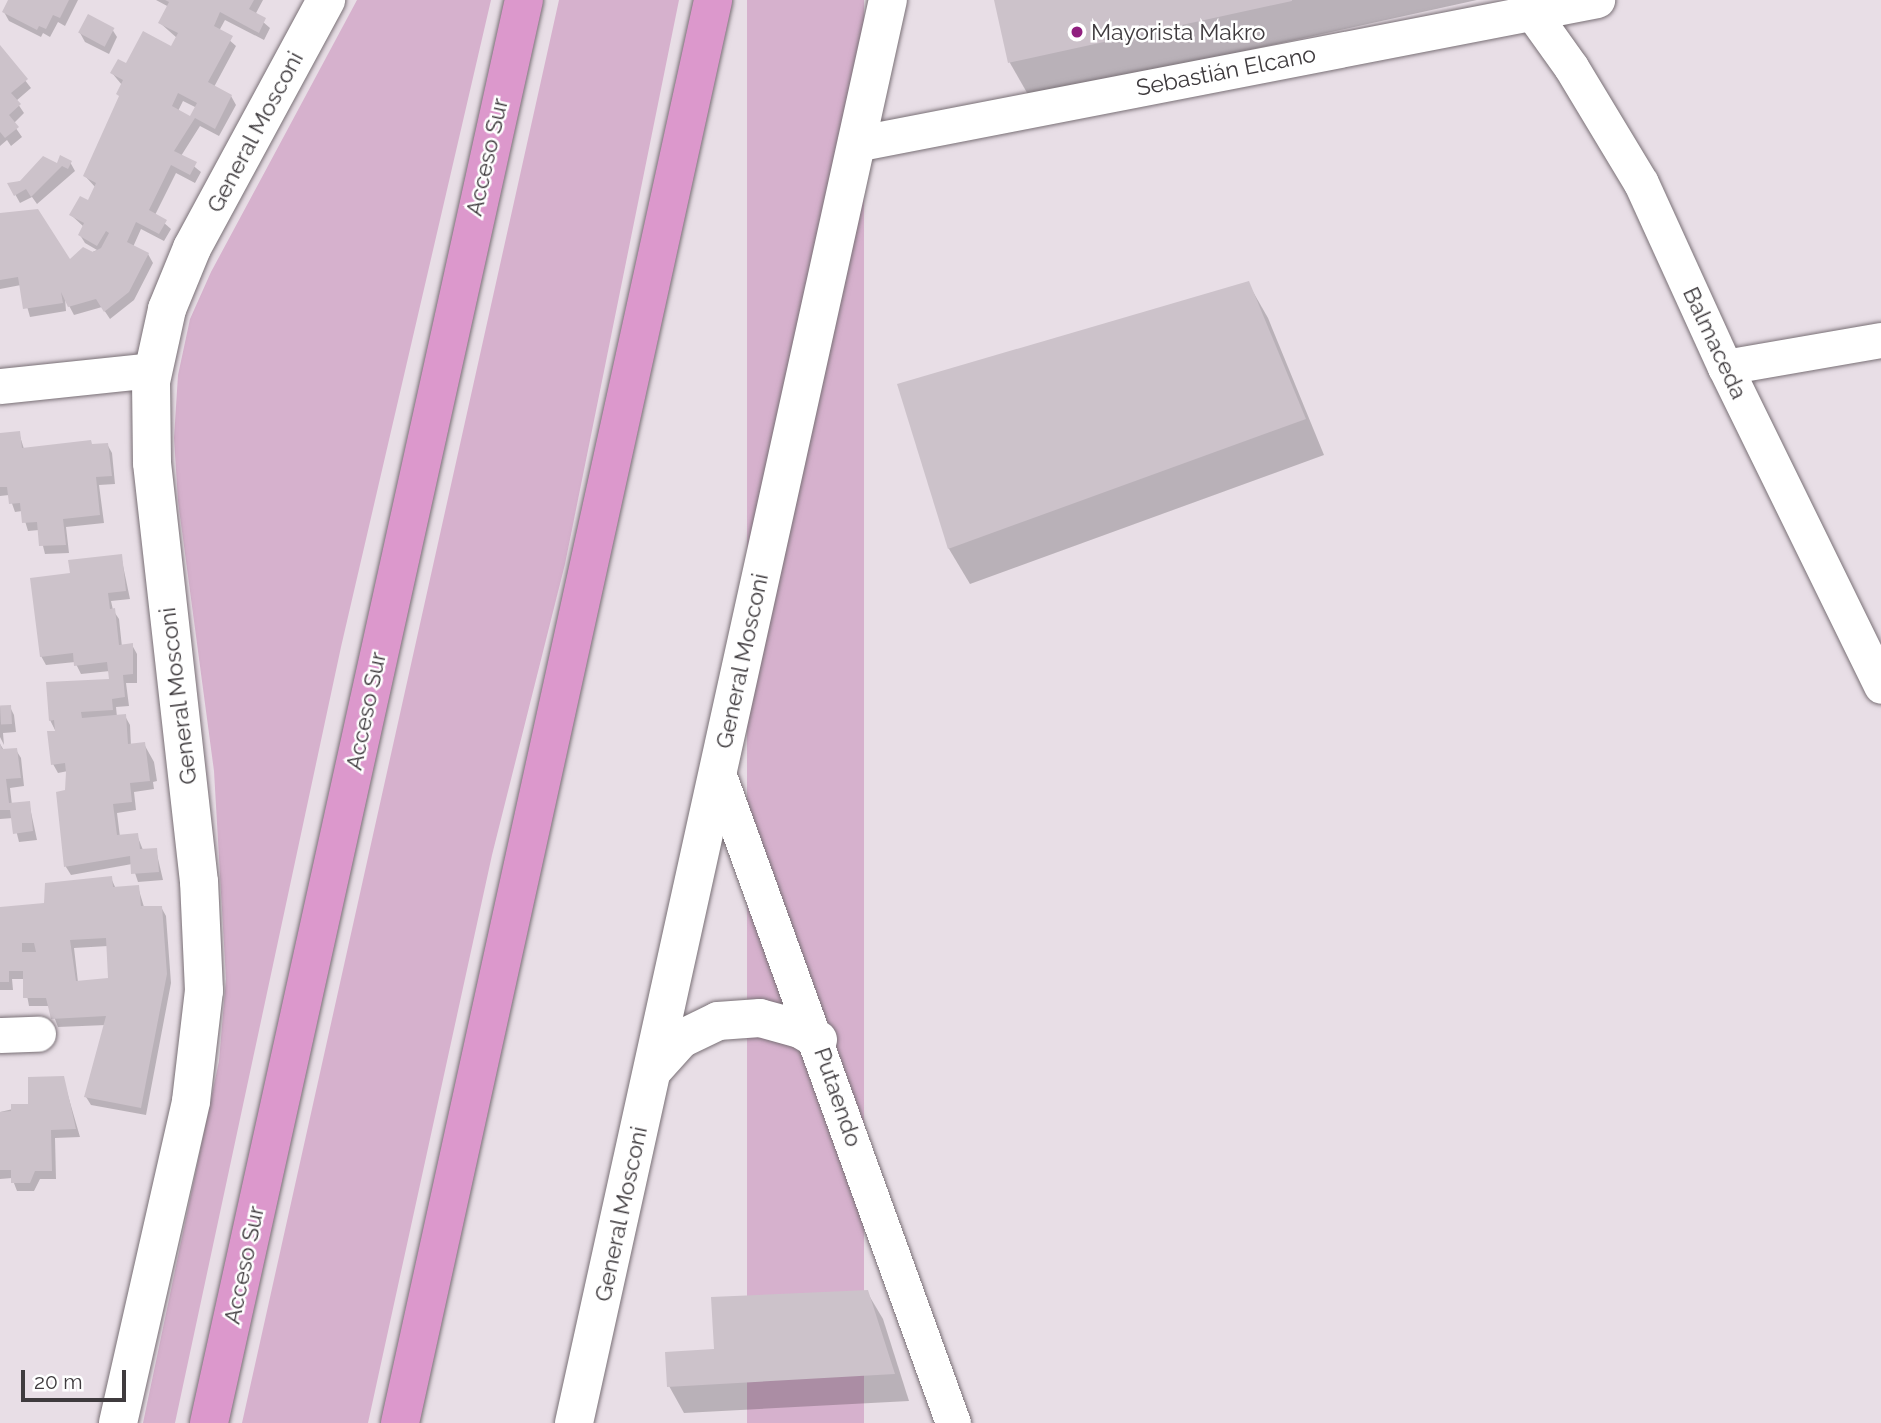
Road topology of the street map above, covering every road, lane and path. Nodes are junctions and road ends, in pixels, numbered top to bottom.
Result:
1 (326, 0) edge
2 (524, 0) edge
3 (713, 0) edge
4 (888, 0) edge
5 (1597, 0) edge
6 (1531, 11) junction
7 (855, 144) junction
8 (1881, 340) edge
9 (1725, 367) junction
10 (153, 370) junction
11 (0, 386) edge
12 (1881, 686) edge
13 (718, 774) junction
14 (38, 1034) dead end
15 (0, 1035) edge
16 (818, 1040) junction
17 (653, 1070) junction
18 (118, 1423) edge
19 (209, 1423) edge
20 (400, 1423) edge
21 (574, 1423) edge
22 (953, 1423) edge

1 - 10 street, General Mosconi
2 - 19 highway, Acceso Sur
3 - 20 highway
4 - 7 street, General Mosconi
5 - 6 street, Sebastián Elcano
6 - 7 street, Sebastián Elcano
6 - 9 street, Balmaceda
7 - 13 street, General Mosconi
8 - 9 street
9 - 12 street, Balmaceda
10 - 11 street
10 - 18 street, General Mosconi
13 - 16 street, Putaendo
13 - 17 street, General Mosconi
14 - 15 street
16 - 17 street
16 - 22 street, Putaendo
17 - 21 street, General Mosconi

